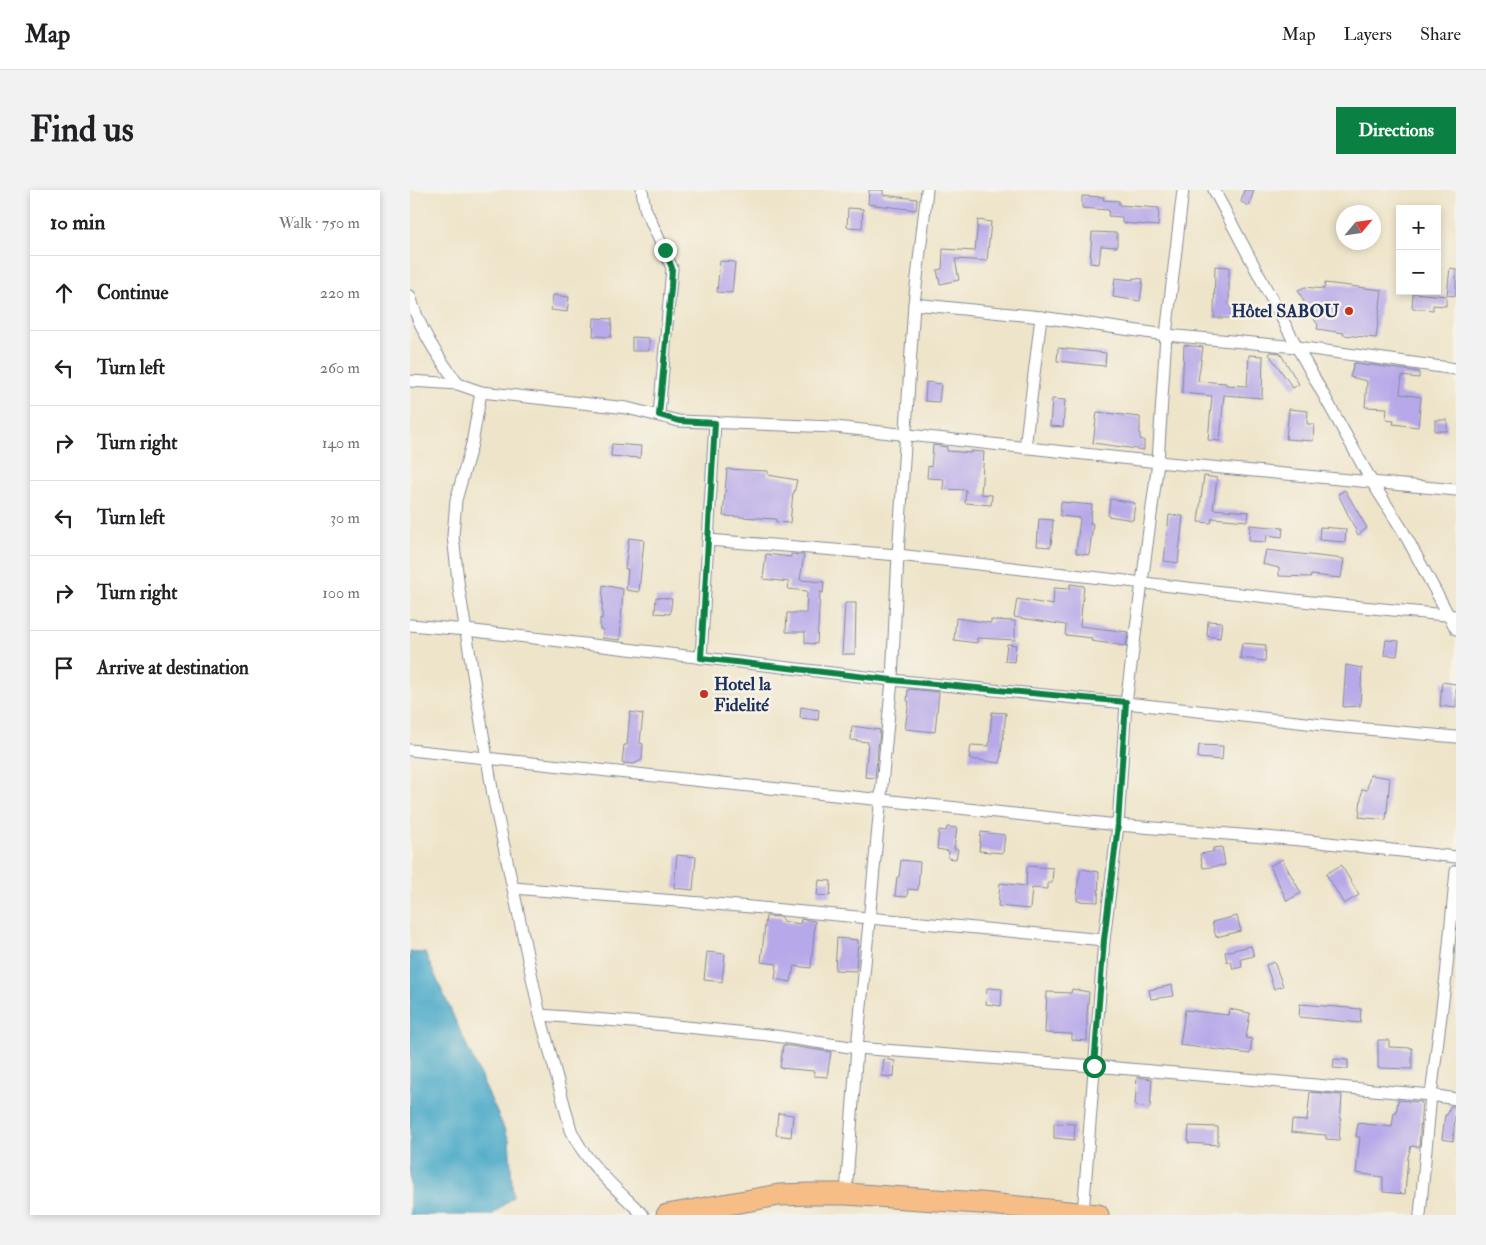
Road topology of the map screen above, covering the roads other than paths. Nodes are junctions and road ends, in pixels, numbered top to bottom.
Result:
1 (642, 190) edge
2 (927, 190) edge
3 (1183, 190) edge
4 (1214, 190) edge
5 (410, 296) edge
6 (914, 304) junction
7 (1041, 317) junction
8 (1166, 335) junction
9 (1296, 347) junction
10 (1456, 369) edge
11 (410, 381) edge
12 (458, 384) junction
13 (481, 392) junction
14 (659, 415) junction
15 (715, 423) junction
16 (907, 436) junction
17 (1025, 448) junction
18 (1158, 462) junction
19 (1372, 482) junction
20 (1456, 490) edge
21 (708, 540) junction
22 (898, 555) junction
23 (1141, 583) junction
24 (1452, 615) edge
25 (410, 625) edge
26 (1456, 628) edge
27 (466, 630) junction
28 (701, 658) junction
29 (892, 680) junction
30 (1126, 702) junction
31 (1456, 737) edge
32 (410, 750) edge
33 (487, 758) junction
34 (881, 800) junction
35 (1118, 825) junction
36 (1456, 857) edge
37 (1456, 872) edge
38 (513, 888) junction
39 (870, 919) junction
40 (1104, 940) junction
41 (1451, 976) edge
42 (540, 1015) junction
43 (858, 1048) junction
44 (1094, 1066) junction
45 (1431, 1095) junction
46 (1456, 1099) edge
47 (846, 1194) junction
48 (1091, 1214) edge
49 (643, 1215) edge
50 (668, 1215) edge
51 (1420, 1215) edge

1 - 14 street
2 - 6 street
3 - 8 street
4 - 9 street
5 - 12 street
6 - 7 street
6 - 16 street
7 - 8 street
7 - 17 street
8 - 9 street
8 - 18 street
9 - 10 street
9 - 19 street
11 - 12 street
12 - 13 street
13 - 14 street
13 - 27 street
14 - 15 street
15 - 16 street
15 - 21 street
16 - 17 street
16 - 22 street
17 - 18 street
18 - 19 street
18 - 23 street
19 - 20 street
19 - 24 street
21 - 22 street
21 - 28 street
22 - 23 street
22 - 29 street
23 - 24 street
23 - 30 street
24 - 26 street
25 - 27 street
27 - 28 street
27 - 33 street
28 - 29 street
29 - 30 street
29 - 34 street
30 - 31 street
30 - 35 street
32 - 33 street
33 - 34 street
33 - 38 street
34 - 35 street
34 - 39 street
35 - 36 street
35 - 40 street
37 - 41 street
38 - 39 street
38 - 42 street
39 - 40 street
39 - 43 street
40 - 44 street
41 - 45 street
42 - 43 street
42 - 49 street
43 - 44 street
43 - 47 street
44 - 45 street
44 - 48 street
45 - 46 street
45 - 51 street
47 - 48 highway
47 - 50 highway

